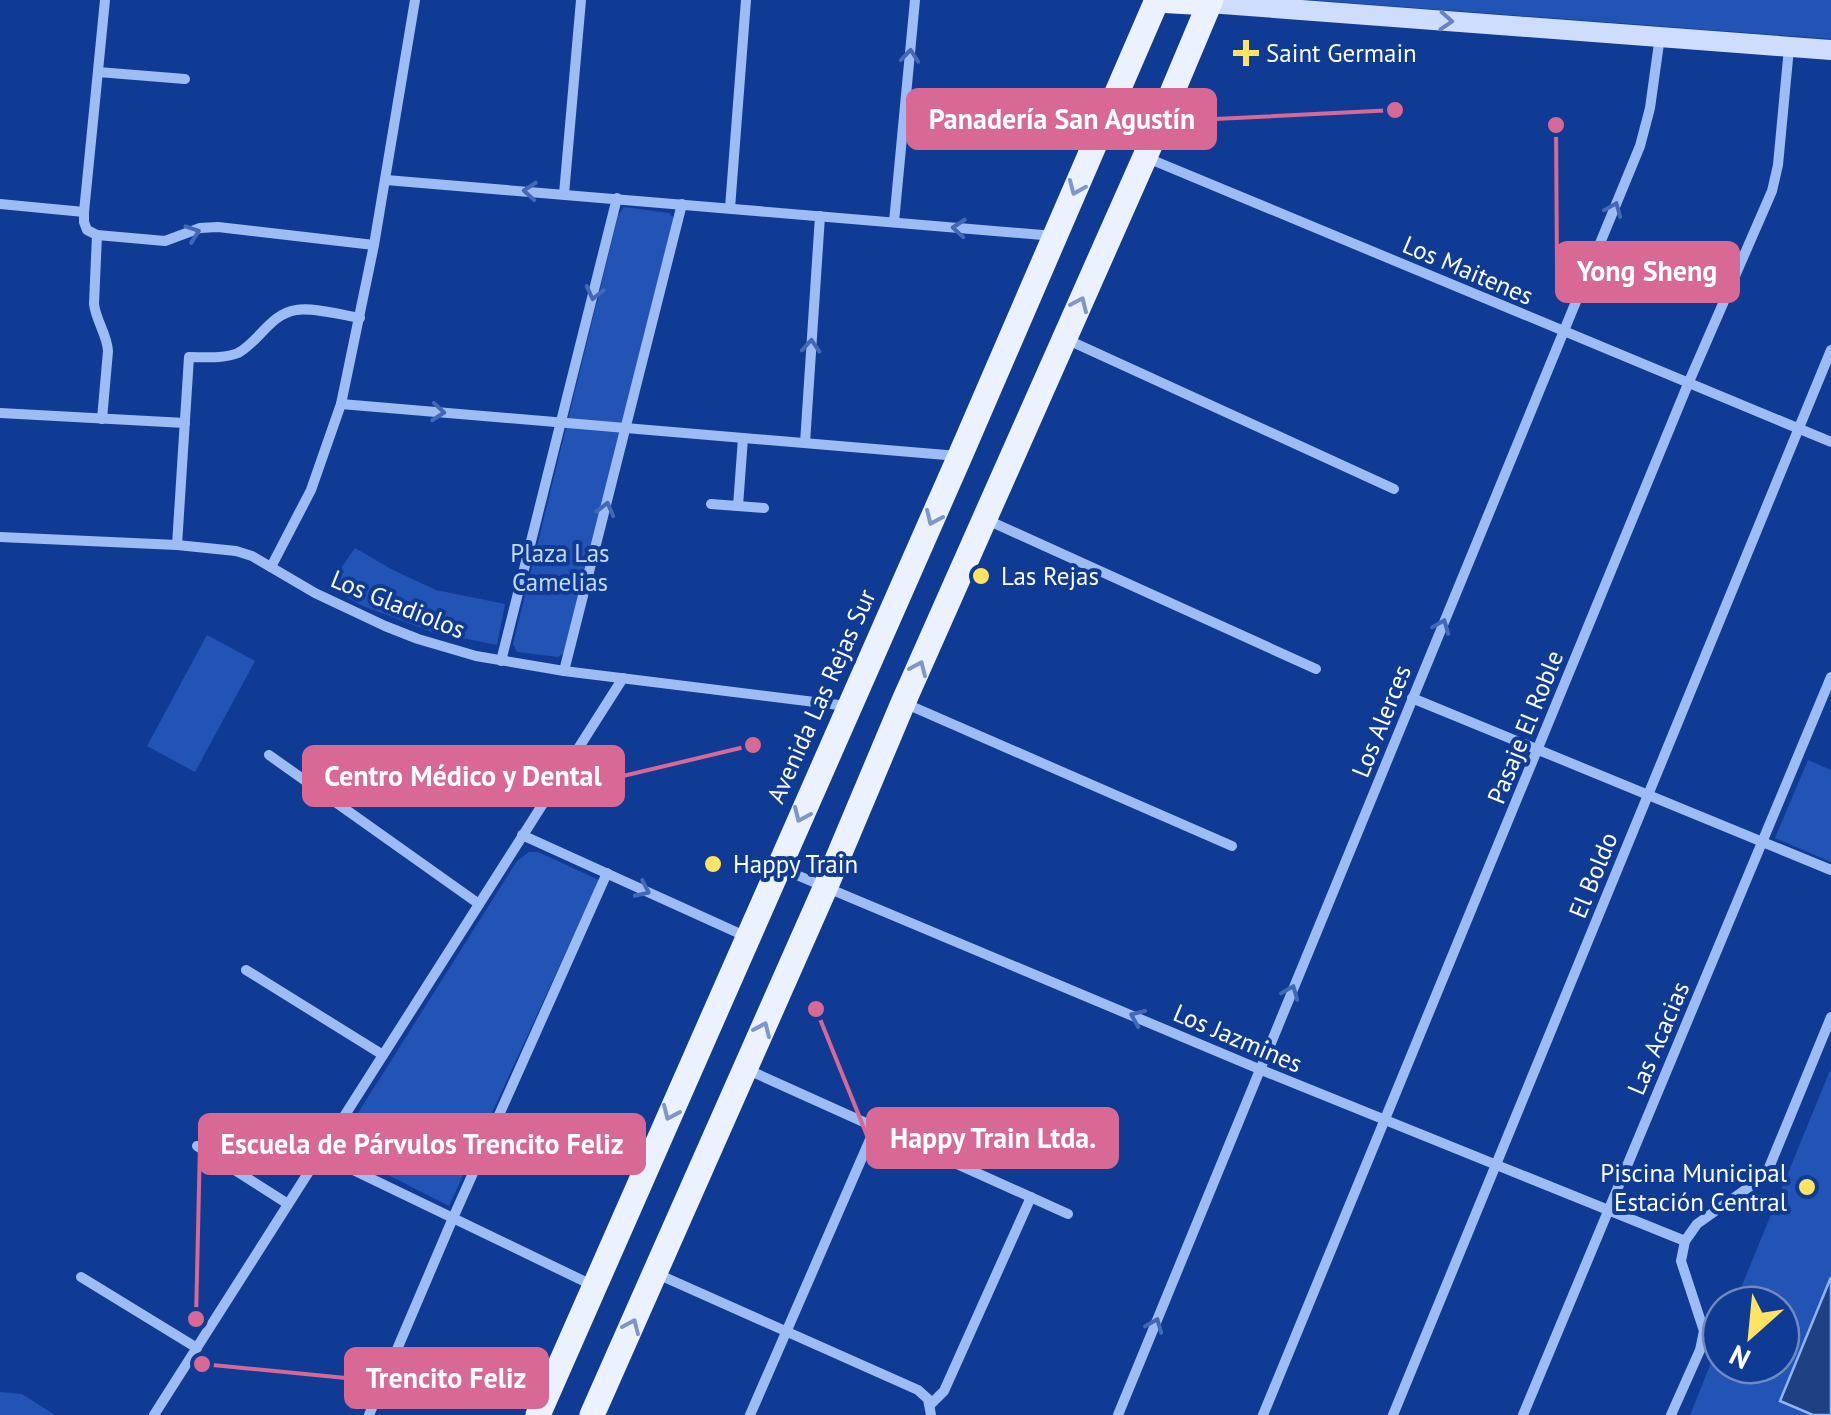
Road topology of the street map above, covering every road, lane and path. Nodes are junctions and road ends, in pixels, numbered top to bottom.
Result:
1 (105, 0) edge
2 (415, 0) edge
3 (582, 0) edge
4 (746, 0) edge
5 (916, 0) edge
6 (1157, 0) edge
7 (1210, 2) edge
8 (1660, 36) junction
9 (1789, 46) junction
10 (1831, 50) edge
11 (98, 72) junction
12 (185, 80) dead end
13 (1144, 157) junction
14 (386, 180) junction
15 (564, 194) junction
16 (617, 198) junction
17 (0, 204) edge
18 (682, 204) junction
19 (730, 208) junction
20 (84, 212) junction
21 (820, 216) junction
22 (894, 222) junction
23 (97, 235) junction
24 (1056, 236) junction
25 (374, 245) junction
26 (360, 318) junction
27 (1563, 332) junction
28 (1064, 338) junction
29 (1831, 350) edge
30 (1688, 384) junction
31 (341, 404) junction
32 (0, 414) edge
33 (102, 419) junction
34 (185, 423) junction
35 (562, 423) junction
36 (627, 428) junction
37 (1798, 429) junction
38 (743, 438) junction
39 (1831, 442) edge
40 (805, 443) junction
41 (960, 456) junction
42 (1394, 489) dead end
43 (712, 504) dead end
44 (738, 506) junction
45 (764, 508) dead end
46 (985, 519) junction
47 (0, 537) edge
48 (176, 545) junction
49 (271, 567) junction
50 (501, 661) junction
51 (1316, 669) dead end
52 (564, 671) junction
53 (1831, 677) edge
54 (622, 678) junction
55 (1412, 698) junction
56 (903, 703) junction
57 (849, 706) junction
58 (1538, 750) junction
59 (269, 755) dead end
60 (1648, 795) junction
61 (522, 835) junction
62 (1762, 842) junction
63 (1232, 846) dead end
64 (778, 867) junction
65 (1831, 870) edge
66 (607, 873) junction
67 (826, 886) junction
68 (479, 904) junction
69 (747, 937) junction
70 (246, 970) dead end
71 (1831, 1017) edge
72 (383, 1055) junction
73 (745, 1069) junction
74 (1259, 1069) junction
75 (1384, 1120) junction
76 (876, 1128) junction
77 (197, 1146) dead end
78 (320, 1154) junction
79 (1496, 1164) junction
80 (1030, 1197) junction
81 (288, 1204) junction
82 (1608, 1210) junction
83 (1068, 1214) dead end
84 (453, 1218) junction
85 (1686, 1241) junction
86 (654, 1273) junction
87 (82, 1276) dead end
88 (595, 1286) junction
89 (786, 1330) junction
90 (197, 1348) junction
91 (931, 1410) edge
92 (154, 1415) edge
93 (368, 1415) edge
94 (538, 1415) edge
95 (592, 1415) edge
96 (750, 1415) edge
97 (1118, 1415) edge
98 (1263, 1415) edge
99 (1393, 1415) edge
100 (1523, 1415) edge
101 (1671, 1415) edge

1 - 11 street
2 - 14 street
3 - 15 street
4 - 19 street
22 -> 5 street
6 - 7 main road
6 -> 24 main road, Avenida Las Rejas Sur
7 -> 8 main road
7 - 13 main road
8 - 9 main road
27 -> 8 street, Los Alerces
9 - 10 main road
9 - 30 street, Pasaje El Roble
11 - 12 street
11 - 20 street
13 - 27 street, Los Maitenes
28 -> 13 main road
15 -> 14 street
14 - 25 street
15 - 16 street
16 - 18 street
16 -> 35 street
17 - 20 street
18 - 19 street
18 - 36 street
19 - 21 street
20 - 23 street
21 - 22 street
40 -> 21 street
24 -> 22 street
23 -> 25 street
23 - 33 street
24 - 41 main road, Avenida Las Rejas Sur
25 - 26 street
26 - 31 street
26 - 34 street
27 - 30 street, Los Maitenes
55 -> 27 street, Los Alerces
28 - 42 street
28 - 46 main road
29 - 37 street, El Boldo
30 - 37 street, Los Maitenes
30 - 58 street, Pasaje El Roble
31 -> 35 street
31 - 49 street
32 - 33 street
33 - 34 street
34 - 48 street
35 - 36 street
35 - 50 street
36 - 38 street
52 -> 36 street
37 - 39 street, Los Maitenes
37 - 60 street, El Boldo
38 - 40 street
38 - 44 street
40 - 41 street
41 -> 57 main road, Avenida Las Rejas Sur
43 - 44 street
44 - 45 street
46 - 51 street
56 -> 46 main road
47 - 48 street, Los Gladiolos
48 - 49 street, Los Gladiolos
49 - 50 street, Los Gladiolos
50 - 52 street, Los Gladiolos
52 - 54 street, Los Gladiolos
53 - 62 street, Las Acacias
54 - 57 street, Los Gladiolos
54 - 61 street
55 - 58 street
74 -> 55 street, Los Alerces
56 - 63 street
56 - 67 main road
57 -> 64 main road, Avenida Las Rejas Sur
58 - 60 street
58 - 75 street, Pasaje El Roble
59 - 68 street
60 - 62 street
60 - 79 street, El Boldo
61 - 66 street
61 - 68 street
62 - 65 street
62 - 82 street, Las Acacias
64 - 67 street, Los Jazmines
64 - 69 main road, Avenida Las Rejas Sur
66 -> 69 street
66 - 84 street
73 -> 67 main road
74 -> 67 street, Los Jazmines
68 - 72 street
69 -> 88 main road, Avenida Las Rejas Sur
70 - 72 street
71 - 85 street
72 - 78 street
73 - 76 street
73 - 86 main road
74 - 75 street, Los Jazmines
97 -> 74 street, Los Alerces
75 - 79 street, Los Jazmines
75 - 98 street, Pasaje El Roble
76 - 80 street
76 - 89 street
77 - 81 street
78 - 81 street
78 - 84 street
79 - 82 street, Los Jazmines
79 - 99 street, El Boldo
80 - 83 street
80 - 91 street
81 - 90 street
82 - 85 street, Los Jazmines
82 - 100 street, Las Acacias
84 - 88 street
84 - 93 street
85 - 101 street
86 - 89 street
95 -> 86 main road
87 - 90 street
88 - 94 main road, Avenida Las Rejas Sur
89 - 91 street
89 - 96 street
90 - 92 street

